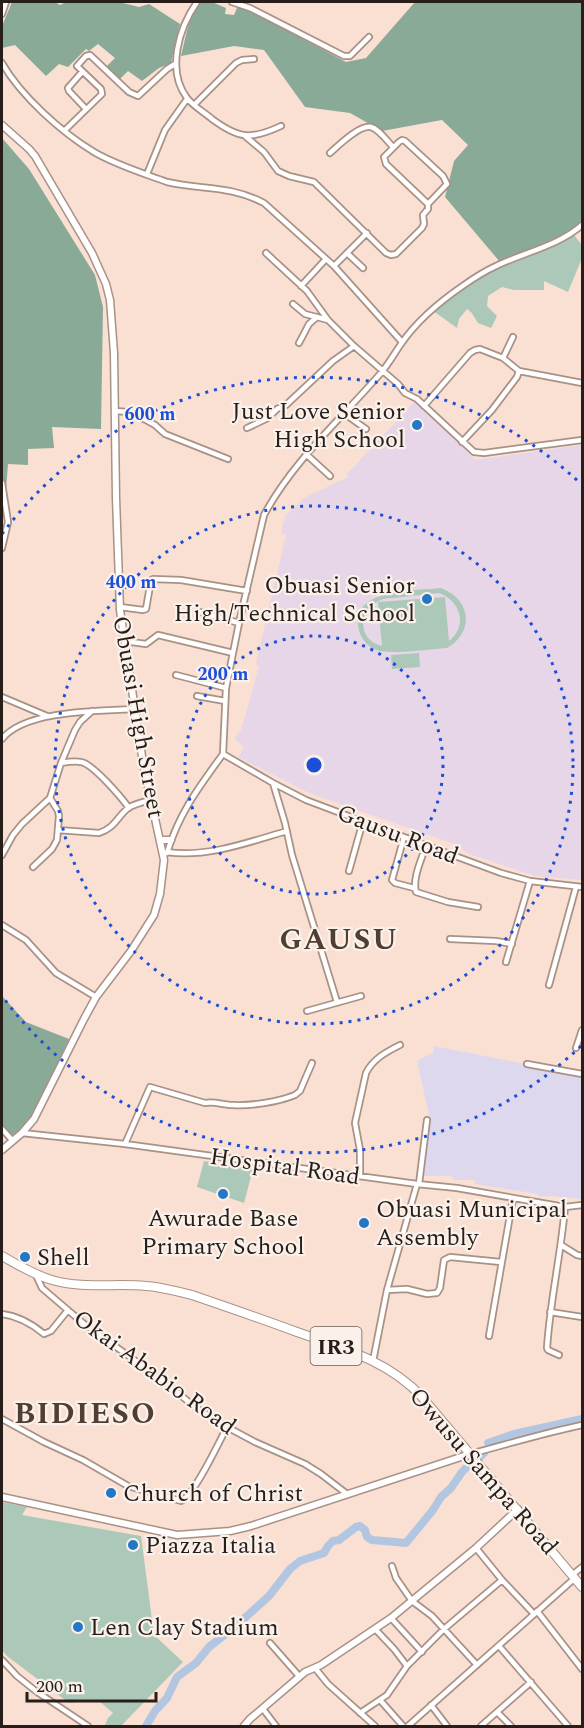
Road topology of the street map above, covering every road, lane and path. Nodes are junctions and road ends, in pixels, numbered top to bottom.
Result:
1 (6, 2) edge
2 (197, 2) edge
3 (232, 2) edge
4 (2, 14) edge
5 (369, 37) dead end
6 (254, 59) dead end
7 (2, 63) edge
8 (175, 64) junction
9 (82, 72) junction
10 (188, 99) junction
11 (194, 105) junction
12 (86, 109) junction
13 (2, 125) edge
14 (281, 126) dead end
15 (64, 131) junction
16 (245, 136) junction
17 (393, 147) junction
18 (330, 153) dead end
19 (147, 174) junction
20 (428, 204) junction
21 (582, 225) edge
22 (367, 233) junction
23 (266, 253) dead end
24 (347, 253) junction
25 (326, 259) junction
26 (334, 266) junction
27 (363, 268) dead end
28 (301, 286) junction
29 (293, 304) dead end
30 (317, 317) junction
31 (328, 320) junction
32 (513, 337) dead end
33 (402, 342) junction
34 (299, 343) dead end
35 (354, 346) junction
36 (503, 358) junction
37 (383, 371) junction
38 (519, 371) junction
39 (582, 383) edge
40 (424, 406) junction
41 (116, 411) junction
42 (345, 414) junction
43 (247, 428) dead end
44 (366, 429) dead end
45 (582, 440) edge
46 (462, 442) junction
47 (307, 455) junction
48 (228, 459) dead end
49 (330, 476) dead end
50 (2, 483) edge
51 (2, 548) edge
52 (247, 591) junction
53 (120, 607) junction
54 (200, 612) dead end
55 (239, 623) junction
56 (124, 641) junction
57 (233, 653) junction
58 (176, 675) dead end
59 (226, 688) junction
60 (197, 696) dead end
61 (2, 697) edge
62 (225, 701) junction
63 (134, 708) junction
64 (92, 711) junction
65 (47, 716) junction
66 (2, 739) edge
67 (223, 754) junction
68 (62, 763) junction
69 (273, 783) junction
70 (50, 798) junction
71 (151, 800) junction
72 (129, 808) junction
73 (363, 821) junction
74 (58, 830) junction
75 (287, 831) junction
76 (404, 837) junction
77 (160, 840) junction
78 (171, 840) junction
79 (426, 845) junction
80 (167, 852) junction
81 (2, 855) edge
82 (164, 860) junction
83 (33, 867) dead end
84 (349, 871) dead end
85 (530, 881) junction
86 (576, 887) junction
87 (582, 887) edge
88 (414, 888) junction
89 (478, 907) dead end
90 (2, 925) edge
91 (450, 939) dead end
92 (512, 944) junction
93 (506, 962) dead end
94 (549, 985) dead end
95 (360, 996) dead end
96 (96, 998) junction
97 (337, 1002) junction
98 (307, 1011) dead end
99 (582, 1030) edge
100 (400, 1045) dead end
101 (576, 1047) dead end
102 (312, 1063) dead end
103 (527, 1064) dead end
104 (582, 1074) edge
105 (428, 1120) dead end
106 (2, 1129) edge
107 (22, 1133) junction
108 (13, 1141) junction
109 (125, 1144) junction
110 (2, 1150) edge
111 (360, 1176) junction
112 (418, 1184) junction
113 (513, 1198) junction
114 (582, 1205) edge
115 (565, 1207) junction
116 (561, 1245) junction
117 (2, 1256) edge
118 (582, 1256) edge
119 (501, 1262) junction
120 (36, 1274) junction
121 (387, 1290) junction
122 (68, 1310) junction
123 (549, 1312) junction
124 (2, 1314) edge
125 (582, 1317) edge
126 (489, 1336) dead end
127 (559, 1355) dead end
128 (374, 1361) junction
129 (2, 1419) edge
130 (582, 1425) edge
131 (227, 1427) junction
132 (470, 1454) junction
133 (347, 1494) junction
134 (2, 1497) edge
135 (518, 1509) junction
136 (476, 1548) junction
137 (392, 1566) dead end
138 (582, 1567) edge
139 (574, 1576) junction
140 (502, 1580) junction
141 (582, 1587) edge
142 (412, 1601) junction
143 (536, 1613) junction
144 (391, 1618) junction
145 (444, 1629) junction
146 (376, 1630) junction
147 (270, 1643) dead end
148 (499, 1646) junction
149 (422, 1652) junction
150 (2, 1660) edge
151 (477, 1665) junction
152 (407, 1666) junction
153 (315, 1668) junction
154 (582, 1670) edge
155 (299, 1676) junction
156 (531, 1682) junction
157 (380, 1700) junction
158 (431, 1705) junction
159 (263, 1709) junction
160 (497, 1712) junction
161 (360, 1713) junction
162 (88, 1726) edge
163 (244, 1726) edge
164 (276, 1726) edge
165 (375, 1726) edge
166 (403, 1726) edge
167 (408, 1726) edge
168 (447, 1726) edge
169 (481, 1726) edge
170 (511, 1726) edge
171 (568, 1726) edge

1 - 4 street
2 - 8 street
3 - 5 street
6 - 11 street
7 - 15 street
8 - 9 street
8 - 10 street
9 - 12 street
9 - 12 street
10 - 11 street
10 - 19 street
11 - 16 street
12 - 15 street
13 - 41 street, Obuasi High Street
14 - 16 street
15 - 19 street
16 - 22 street
17 - 18 street
17 - 20 street
17 - 20 street
19 - 25 street
20 - 22 street
21 - 33 street
22 - 24 street
23 - 28 street
24 - 26 street
24 - 27 street
25 - 26 street
25 - 28 street
26 - 33 street
28 - 31 street
29 - 30 street
30 - 31 street
30 - 34 street
31 - 35 street
32 - 36 street
33 - 37 street
35 - 37 street
35 - 43 street
36 - 38 street
36 - 40 street
37 - 40 street
37 - 42 street
38 - 39 street
38 - 46 street
40 - 46 street
41 - 48 street
41 - 53 street, Obuasi High Street
42 - 44 street
42 - 47 street
45 - 46 street
47 - 49 street
47 - 52 street
50 - 51 street
52 - 53 street
52 - 55 street
53 - 56 street, Obuasi High Street
54 - 55 street
55 - 57 street
56 - 57 street
56 - 63 street, Obuasi High Street
57 - 59 street
58 - 59 street
59 - 62 street
60 - 62 street
61 - 65 street
62 - 67 street
63 - 64 street
63 - 71 street, Obuasi High Street
64 - 65 street
64 - 68 street
65 - 66 street
67 - 69 street, Gausu Road
67 - 78 street
68 - 70 street
68 - 72 street
69 - 73 street, Gausu Road
69 - 75 street
70 - 74 street
70 - 81 street
71 - 72 street
71 - 77 street, Obuasi High Street
72 - 74 street
73 - 76 street, Gausu Road
73 - 84 street
74 - 83 street
75 - 80 street
75 - 97 street
76 - 79 street, Gausu Road
76 - 88 street
77 - 78 street
77 - 82 street, Obuasi High Street
78 - 80 street
79 - 85 street, Gausu Road
79 - 88 street
80 - 82 street
82 - 96 street, Obuasi High Street
85 - 86 street, Gausu Road
85 - 92 street
86 - 87 street, Gausu Road
86 - 94 street
88 - 89 street
90 - 96 street
91 - 92 street
92 - 93 street
95 - 97 street
96 - 107 street, Obuasi High Street
97 - 98 street
99 - 101 street
100 - 111 street
102 - 109 street
103 - 104 street
105 - 112 street
106 - 108 street
107 - 108 street, Obuasi High Street
107 - 109 street, Hospital Road
108 - 110 street, Obuasi High Street
109 - 111 street, Hospital Road
111 - 112 street, Hospital Road
112 - 113 street, Hospital Road
112 - 121 street
113 - 115 street, Hospital Road
113 - 119 street
114 - 115 street, Hospital Road
115 - 116 street
116 - 118 street
116 - 123 street
117 - 120 main road, Owusu Sampa Road / IR3
119 - 121 street
119 - 126 street
120 - 122 street, Okai Ababio Road
120 - 128 main road, Owusu Sampa Road / IR3
121 - 128 street
122 - 124 street
122 - 131 street, Okai Ababio Road
123 - 125 street
123 - 127 street
128 - 132 main road, Owusu Sampa Road / IR3
129 - 131 street
130 - 132 street
131 - 133 street, Okai Ababio Road
132 - 133 street
132 - 135 main road, Owusu Sampa Road / IR3
133 - 134 street
135 - 136 street
135 - 139 main road, Owusu Sampa Road / IR3
136 - 140 street
136 - 142 street
137 - 142 street
138 - 139 street
139 - 141 main road, Owusu Sampa Road / IR3
139 - 143 street
140 - 143 street
140 - 145 street
142 - 144 street
142 - 145 street
143 - 148 street
143 - 154 street
144 - 146 street
144 - 149 street
145 - 149 street
145 - 151 street
146 - 152 street
146 - 153 street
147 - 155 street
148 - 151 street
148 - 156 street
149 - 152 street
150 - 162 street
151 - 158 street
152 - 157 street
153 - 155 street
153 - 161 street
155 - 159 street
156 - 160 street
156 - 171 street
157 - 161 street
157 - 166 street
158 - 167 street
158 - 168 street
159 - 163 street
159 - 164 street
160 - 169 street
160 - 170 street
161 - 165 street

